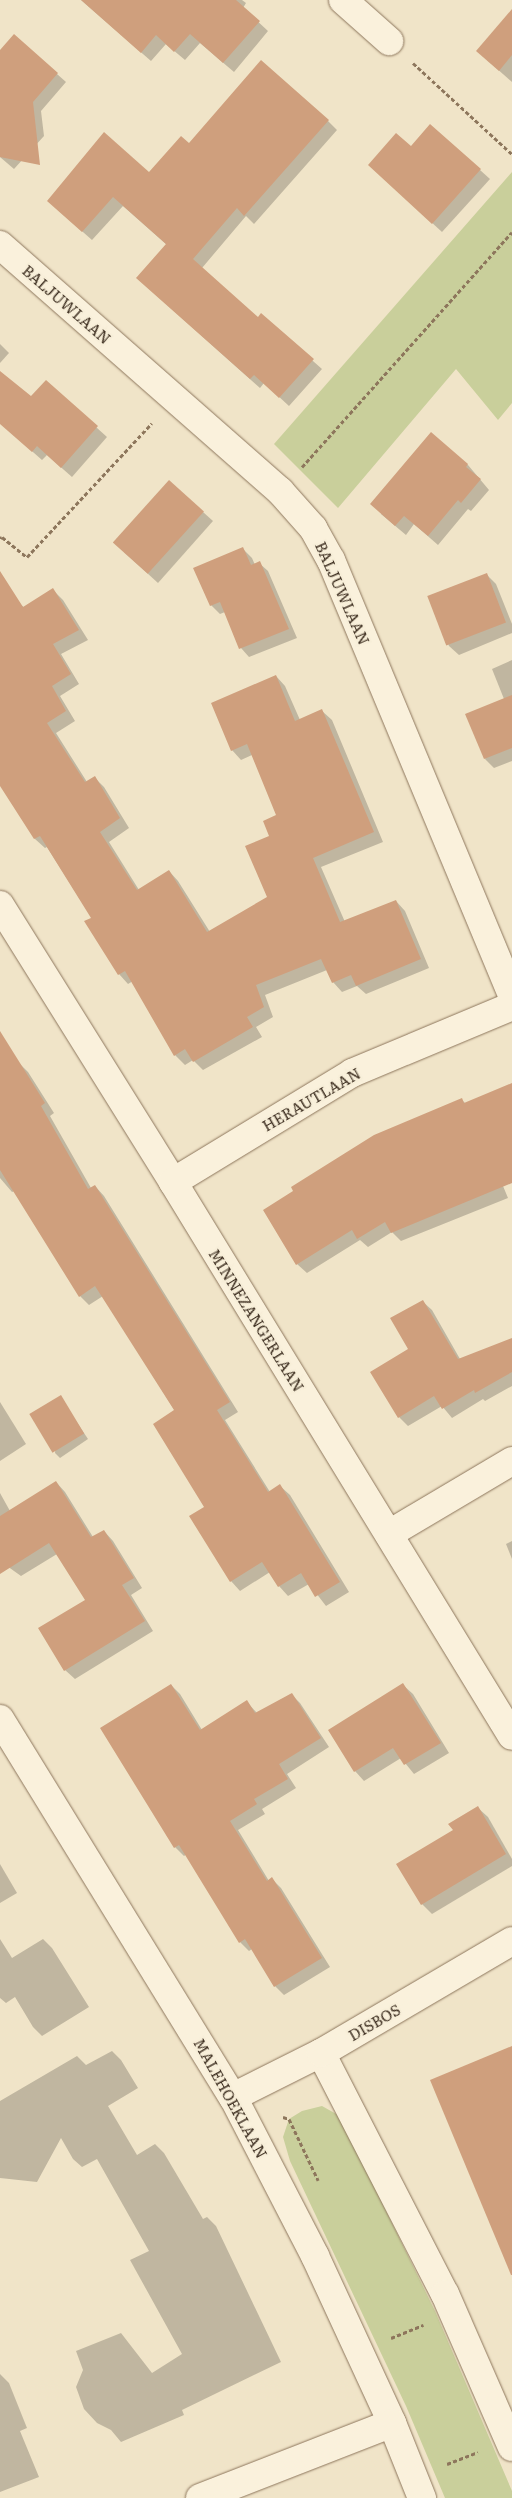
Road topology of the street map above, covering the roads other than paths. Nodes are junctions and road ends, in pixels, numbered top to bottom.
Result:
1 (342, 0) edge
2 (389, 41) road end
3 (0, 245) edge
4 (0, 905) edge
5 (512, 994) edge
6 (512, 1006) edge
7 (173, 1182) junction
8 (512, 1461) edge
9 (389, 1534) junction
10 (0, 1719) edge
11 (512, 1736) edge
12 (512, 1941) edge
13 (321, 2053) junction
14 (233, 2097) junction
15 (392, 2423) junction
16 (510, 2444) edge
17 (418, 2488) edge
18 (200, 2498) edge

1 - 2 street
3 - 5 street, BALJUWLAAN
4 - 7 street, MINNEZANGERLAAN
6 - 7 street, HERAUTLAAN
7 - 9 street, MINNEZANGERLAAN
8 - 9 street
9 - 11 street, MINNEZANGERLAAN
10 - 14 street, MALEHOEKLAAN
12 - 13 street, DISBOS
13 - 14 street, DISBOS
13 - 16 street
14 - 15 street, MALEHOEKLAAN
15 - 17 street, MALEHOEKLAAN
15 - 18 street

